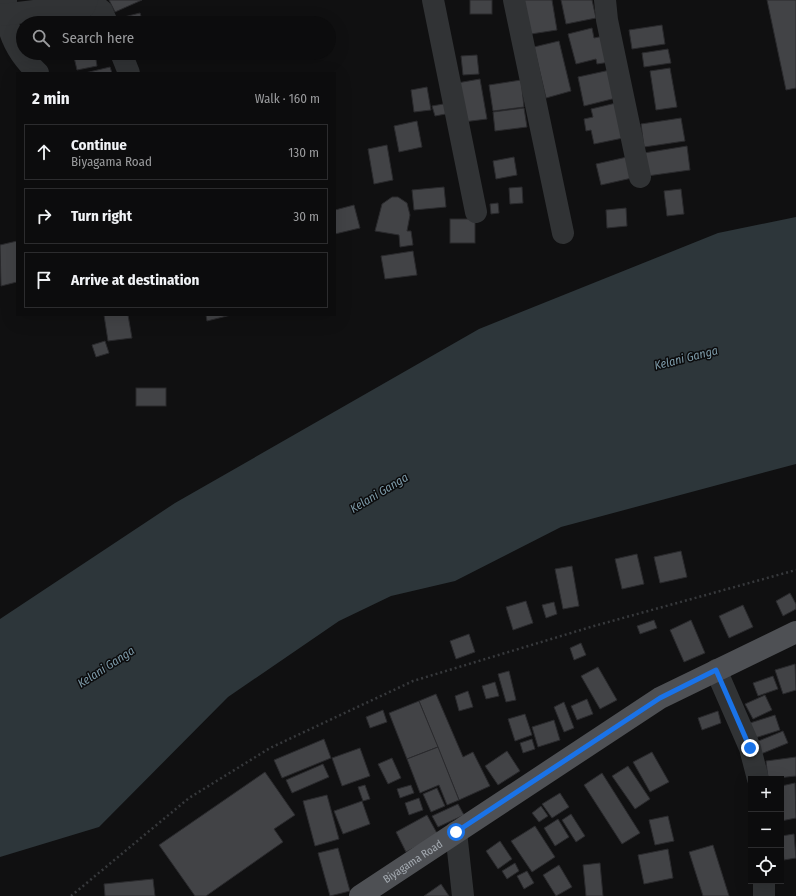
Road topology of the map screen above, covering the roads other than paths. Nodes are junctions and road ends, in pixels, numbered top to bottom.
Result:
1 (88, 0) edge
2 (433, 0) edge
3 (514, 0) edge
4 (605, 0) edge
5 (4, 10) edge
6 (104, 16) edge
7 (16, 47) edge
8 (25, 60) edge
9 (124, 60) edge
10 (37, 72) edge
11 (129, 72) edge
12 (640, 177) dead end
13 (476, 212) dead end
14 (563, 233) dead end
15 (796, 632) edge
16 (716, 670) junction
17 (757, 776) edge
18 (456, 832) junction
19 (764, 884) edge
20 (360, 896) edge
21 (463, 896) edge
22 (764, 896) edge

1 - 5 street
1 - 6 street
2 - 13 street
3 - 14 street
4 - 12 street
5 - 7 street
8 - 10 street
9 - 11 street
15 - 16 main road, Biyagama Road
16 - 17 street
16 - 18 main road, Biyagama Road
18 - 20 main road, Biyagama Road
18 - 21 street
19 - 22 street

